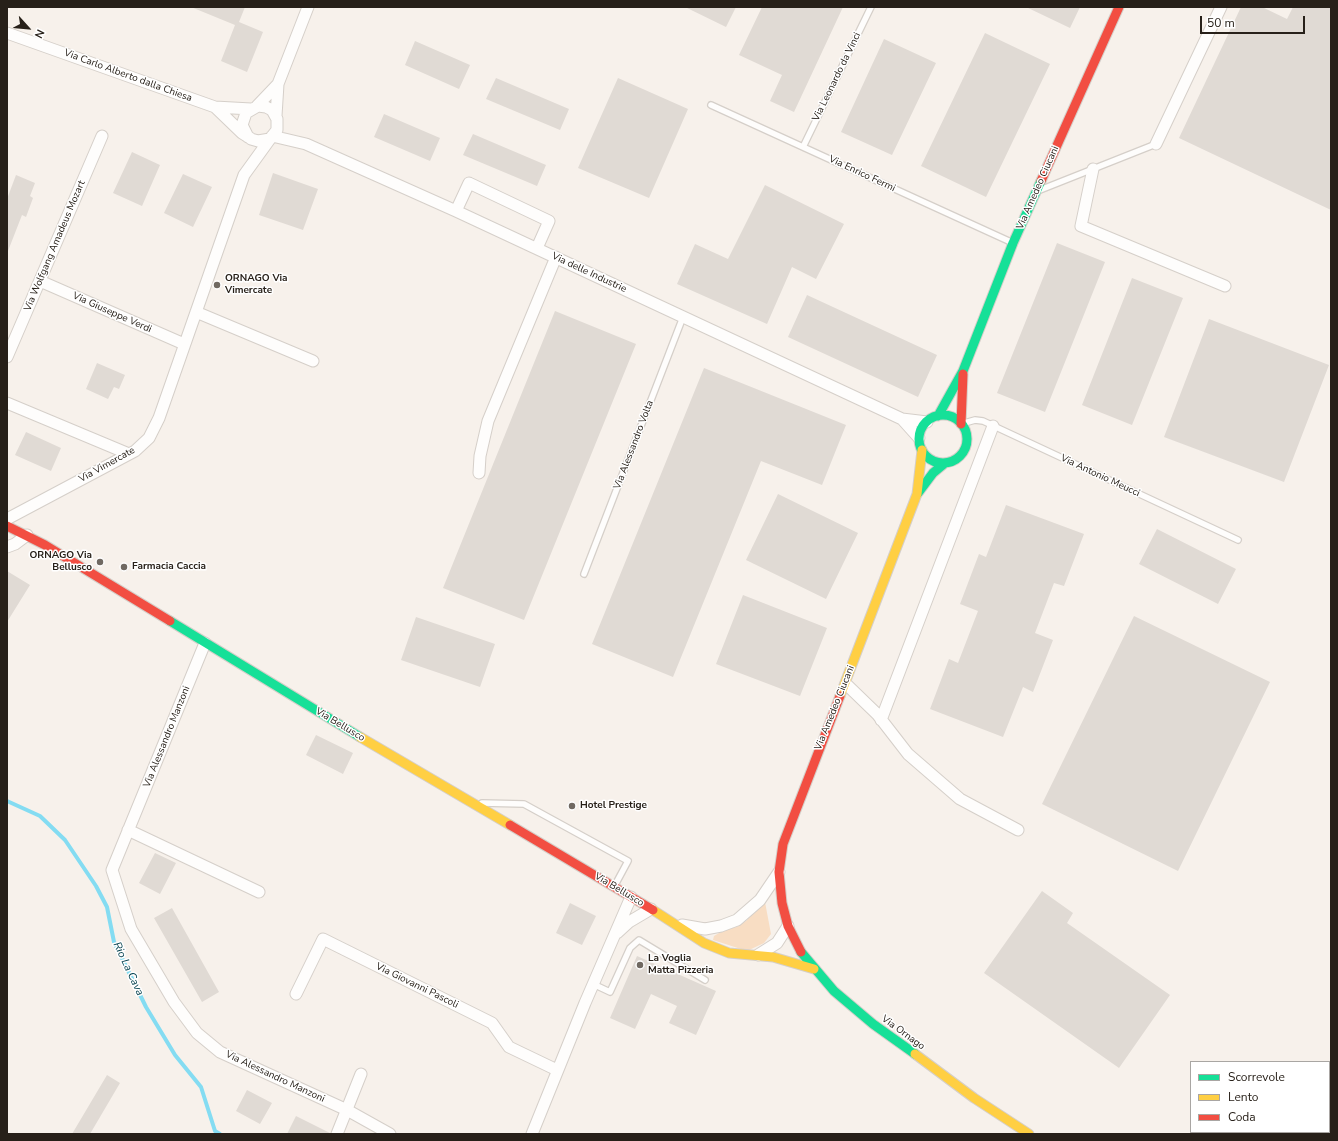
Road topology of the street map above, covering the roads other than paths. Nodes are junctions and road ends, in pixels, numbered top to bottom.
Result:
1 (308, 7) edge
2 (871, 7) edge
3 (1119, 7) edge
4 (1221, 7) edge
5 (7, 33) edge
6 (278, 84) junction
7 (711, 105) dead end
8 (215, 107) junction
9 (254, 108) junction
10 (276, 116) junction
11 (102, 136) dead end
12 (248, 137) junction
13 (271, 138) junction
14 (1156, 144) joint
15 (804, 147) junction
16 (1093, 169) junction
17 (1036, 191) junction
18 (456, 211) junction
19 (1013, 243) junction
20 (537, 248) junction
21 (556, 257) junction
22 (40, 281) junction
23 (1224, 286) dead end
24 (196, 312) junction
25 (683, 317) junction
26 (184, 344) junction
27 (7, 357) edge
28 (313, 361) dead end
29 (963, 371) junction
30 (7, 403) edge
31 (938, 416) junction
32 (902, 419) junction
33 (927, 422) junction
34 (961, 424) junction
35 (993, 426) junction
36 (919, 438) junction
37 (922, 450) junction
38 (129, 454) junction
39 (945, 463) junction
40 (479, 473) dead end
41 (917, 494) junction
42 (7, 519) edge
43 (7, 526) edge
44 (27, 535) junction
45 (1238, 540) dead end
46 (7, 547) edge
47 (584, 574) dead end
48 (205, 643) junction
49 (846, 684) junction
50 (881, 720) junction
51 (472, 803) junction
52 (128, 830) junction
53 (1018, 830) dead end
54 (779, 872) junction
55 (614, 887) junction
56 (259, 892) dead end
57 (631, 897) junction
58 (651, 909) junction
59 (674, 923) junction
60 (788, 926) junction
61 (616, 934) junction
62 (758, 955) junction
63 (814, 969) junction
64 (705, 980) dead end
65 (593, 984) junction
66 (296, 994) dead end
67 (557, 1070) junction
68 (361, 1074) dead end
69 (347, 1110) junction
70 (337, 1134) edge
71 (390, 1134) edge
72 (532, 1134) edge
73 (1029, 1134) edge

1 - 6 street
2 - 15 lane, Via Leonardo da Vinci
3 - 17 main road, Via Amedeo Ciucani
4 - 14 street
5 - 8 street, Via Carlo Alberto dalla Chiesa
6 - 9 street
6 - 10 street
7 - 15 lane, Via Enrico Fermi
8 - 9 street, Via Carlo Alberto dalla Chiesa
8 - 12 street
9 - 10 street
9 - 12 street
10 - 13 street
11 - 22 street, Via Wolfgang Amadeus Mozart
12 - 13 street
13 - 18 street, Via delle Industrie
13 - 24 street, Via Vimercate
14 - 16 lane
15 - 19 lane, Via Enrico Fermi
16 - 17 lane
16 - 23 street
17 - 19 main road, Via Amedeo Ciucani
18 - 20 street, Via delle Industrie
18 - 20 street
19 - 29 main road, Via Amedeo Ciucani
20 - 21 street, Via delle Industrie
21 - 25 street, Via delle Industrie
21 - 40 street
22 - 26 street, Via Giuseppe Verdi
22 - 27 street, Via Wolfgang Amadeus Mozart
24 - 26 street, Via Vimercate
24 - 28 street
25 - 32 street, Via delle Industrie
25 - 47 lane, Via Alessandro Volta
26 - 38 street, Via Vimercate
29 - 31 main road, Via Amedeo Ciucani
29 - 34 main road, Via Amedeo Ciucani
30 - 38 street
31 - 33 main road
31 - 34 main road
32 - 33 street, Via delle Industrie
32 - 36 street, Via delle Industrie
33 - 36 main road
34 - 35 lane, Via Antonio Meucci
34 - 39 main road, Via Amedeo Ciucani
35 - 45 lane, Via Antonio Meucci
35 - 50 street
36 - 37 main road, Via Amedeo Ciucani
37 - 39 main road
37 - 41 main road, Via Amedeo Ciucani
38 - 42 street, Via Vimercate
39 - 41 main road, Via Amedeo Ciucani
41 - 49 main road, Via Amedeo Ciucani
43 - 44 main road, Via Bellusco
44 - 46 street
44 - 48 main road, Via Bellusco
48 - 51 main road, Via Bellusco
48 - 52 street, Via Alessandro Manzoni
49 - 50 street
49 - 54 main road, Via Amedeo Ciucani
50 - 53 street
51 - 55 main road, Via Bellusco
51 - 55 lane
52 - 56 street
52 - 69 street, Via Alessandro Manzoni
54 - 59 street, Via Bellusco
54 - 60 main road, Via Amedeo Ciucani
55 - 57 main road, Via Bellusco
57 - 58 main road, Via Bellusco
57 - 61 street
58 - 59 main road, Via Bellusco
58 - 61 street
59 - 62 main road, Via Bellusco
60 - 62 street
60 - 63 main road, Via Ornago
61 - 65 street
62 - 63 main road, Via Bellusco
63 - 73 main road, Via Ornago
64 - 65 lane
65 - 67 street
66 - 67 street, Via Giovanni Pascoli
67 - 72 street
68 - 69 street
69 - 70 street
69 - 71 street, Via Alessandro Manzoni

